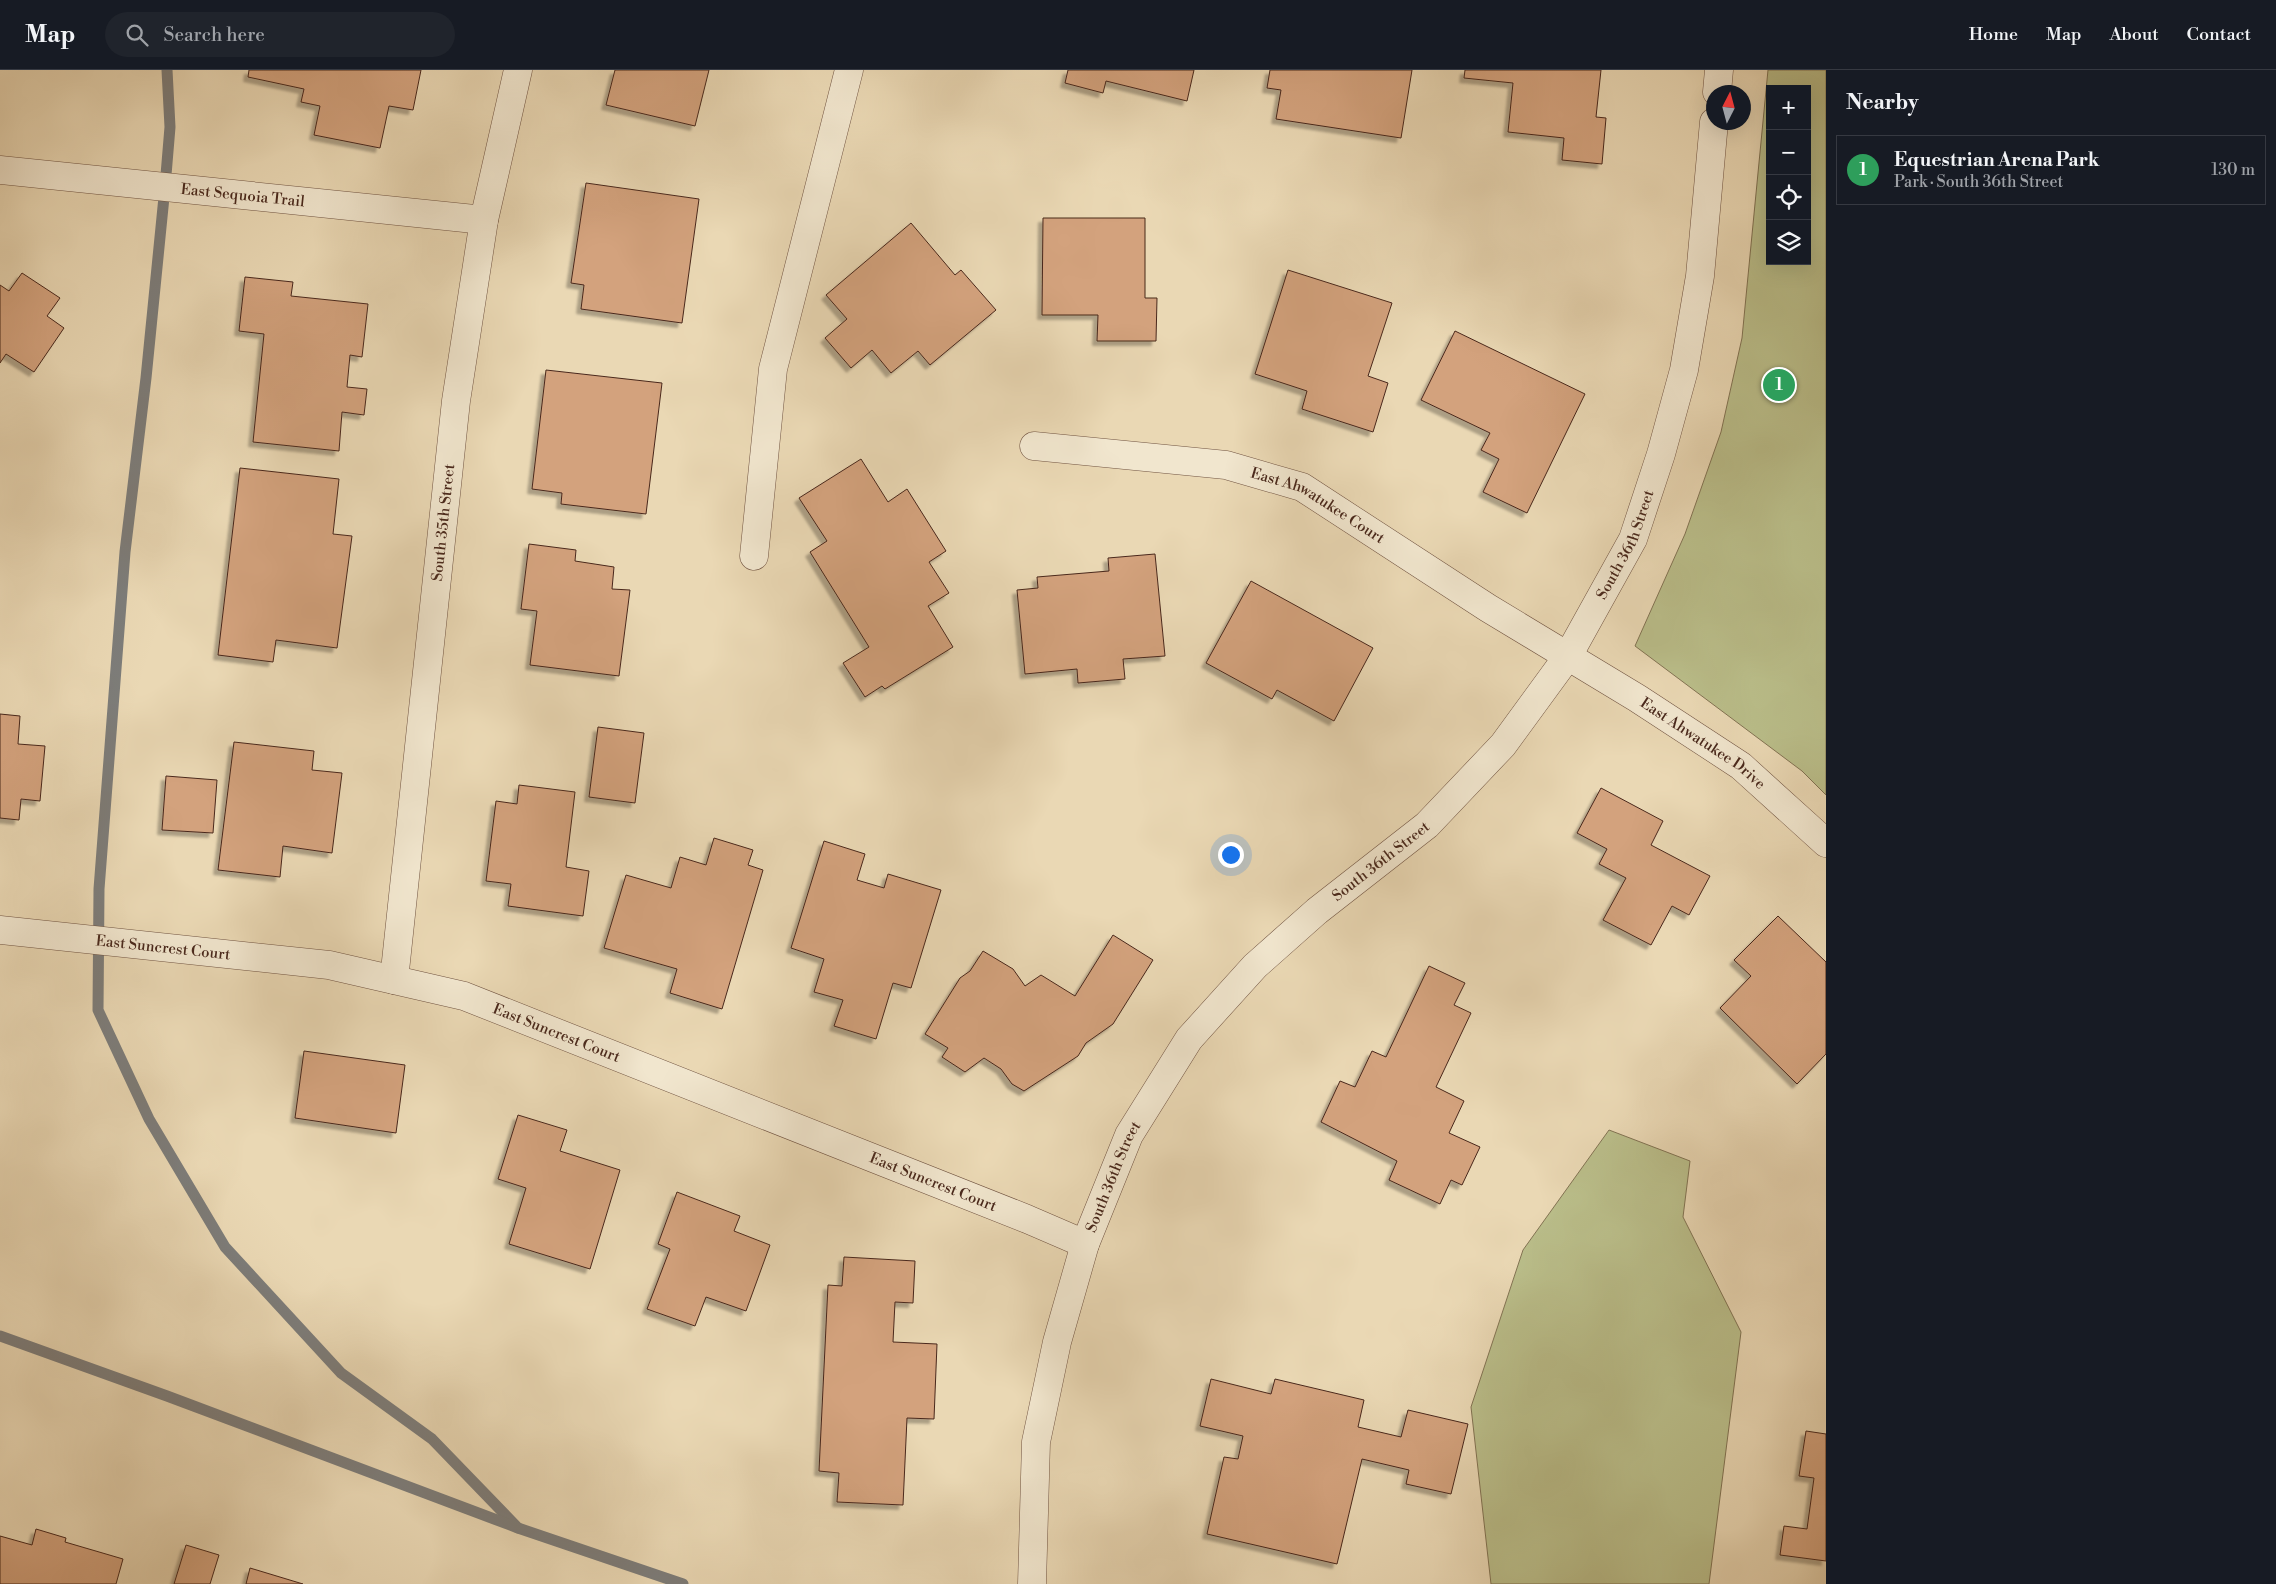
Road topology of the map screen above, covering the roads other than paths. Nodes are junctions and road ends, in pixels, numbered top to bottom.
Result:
1 (518, 70) edge
2 (849, 70) edge
3 (1719, 70) edge
4 (1718, 85) edge
5 (1713, 130) edge
6 (0, 170) edge
7 (484, 220) junction
8 (1034, 446) dead end
9 (754, 556) dead end
10 (1568, 656) junction
11 (1826, 843) edge
12 (0, 930) edge
13 (394, 980) junction
14 (1085, 1244) junction
15 (1032, 1584) edge

1 - 7 street, South 35th Street
2 - 9 street
3 - 4 street
5 - 10 street, South 36th Street
6 - 7 street, East Sequoia Trail
7 - 13 street, South 35th Street
8 - 10 street, East Ahwatukee Court
10 - 11 street, East Ahwatukee Drive
10 - 14 street, South 36th Street
12 - 13 street, East Suncrest Court
13 - 14 street, East Suncrest Court
14 - 15 street, South 36th Street

